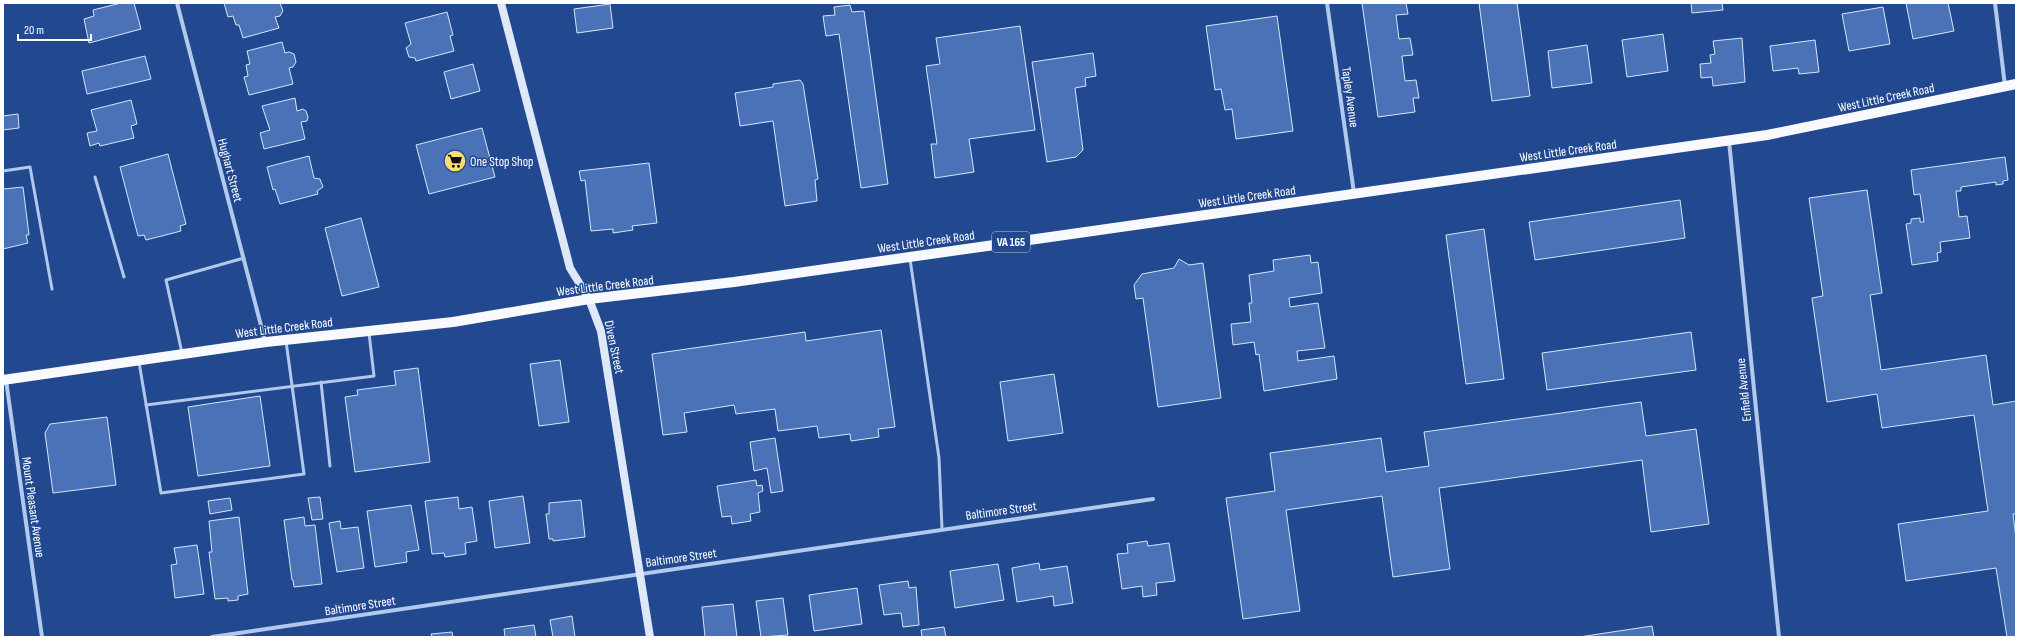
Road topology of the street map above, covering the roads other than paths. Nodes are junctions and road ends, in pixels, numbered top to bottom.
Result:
1 (177, 3) edge
2 (501, 3) edge
3 (1327, 3) edge
4 (1995, 3) edge
5 (2016, 84) edge
6 (2005, 86) junction
7 (1729, 140) junction
8 (3, 171) edge
9 (95, 177) dead end
10 (1354, 193) junction
11 (910, 257) junction
12 (244, 258) junction
13 (124, 277) dead end
14 (52, 289) dead end
15 (589, 299) junction
16 (369, 331) junction
17 (286, 340) junction
18 (266, 342) junction
19 (183, 354) junction
20 (138, 361) junction
21 (4, 380) edge
22 (321, 382) junction
23 (292, 386) junction
24 (146, 406) junction
25 (330, 466) dead end
26 (1153, 498) dead end
27 (942, 529) junction
28 (641, 573) junction
29 (42, 637) edge
30 (212, 637) edge
31 (650, 637) edge
32 (1779, 637) edge

1 - 12 street, Hughart Street
2 - 15 main road, Diven Street
3 - 10 street, Tapley Avenue
4 - 6 street
5 - 6 main road, West Little Creek Road / VA 165
6 - 7 main road, West Little Creek Road / VA 165
7 - 10 main road, West Little Creek Road / VA 165
7 - 32 street, Enfield Avenue
8 - 14 lane
9 - 13 lane
10 - 11 main road, West Little Creek Road / VA 165
11 - 15 main road, West Little Creek Road / VA 165
11 - 27 lane
12 - 18 street, Hughart Street
12 - 19 lane
15 - 16 main road, West Little Creek Road / VA 165
15 - 28 main road, Diven Street
16 - 17 main road, West Little Creek Road / VA 165
16 - 22 lane
17 - 18 main road, West Little Creek Road / VA 165
17 - 23 lane
18 - 19 main road, West Little Creek Road / VA 165
19 - 20 main road, West Little Creek Road / VA 165
20 - 21 main road, West Little Creek Road / VA 165
20 - 24 lane
21 - 29 street, Mount Pleasant Avenue
22 - 23 lane
22 - 25 lane
23 - 24 lane
23 - 24 lane
26 - 27 street, Baltimore Street
27 - 28 street, Baltimore Street
28 - 30 street, Baltimore Street
28 - 31 main road, Diven Street

